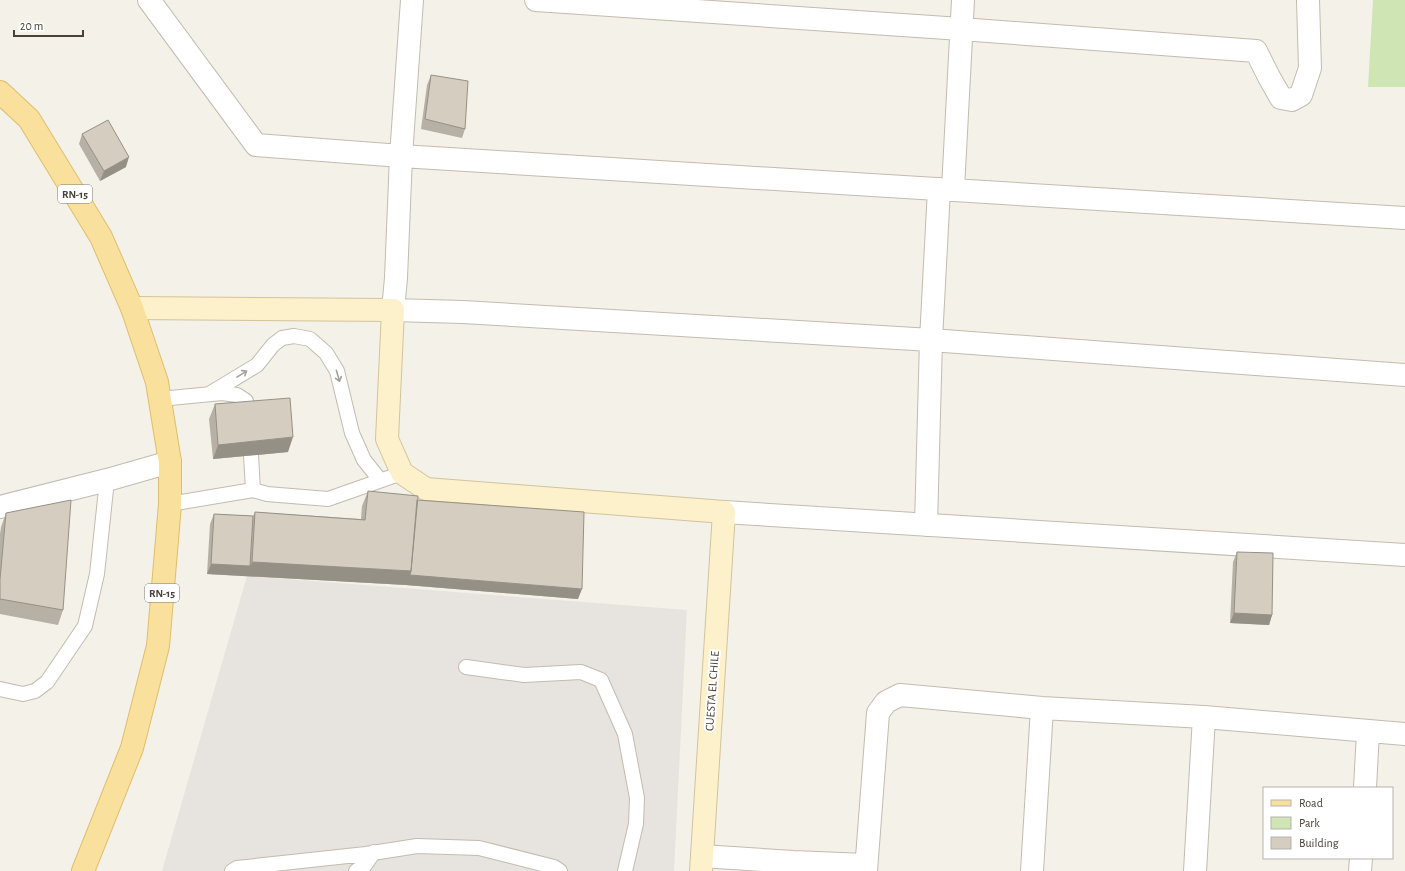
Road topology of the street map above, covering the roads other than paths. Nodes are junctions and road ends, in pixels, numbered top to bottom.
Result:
1 (149, 0) edge
2 (412, 0) edge
3 (536, 0) edge
4 (963, 0) edge
5 (1308, 0) edge
6 (961, 29) junction
7 (0, 92) edge
8 (401, 156) junction
9 (946, 189) junction
10 (1405, 218) edge
11 (132, 308) junction
12 (393, 310) junction
13 (931, 340) junction
14 (1405, 375) edge
15 (209, 394) junction
16 (160, 399) junction
17 (248, 415) edge
18 (251, 455) edge
19 (170, 462) junction
20 (402, 473) junction
21 (107, 480) junction
22 (380, 480) junction
23 (254, 490) junction
24 (170, 504) junction
25 (0, 507) edge
26 (724, 512) junction
27 (926, 525) junction
28 (1405, 556) edge
29 (466, 667) dead end
30 (0, 689) edge
31 (1042, 708) junction
32 (1204, 717) junction
33 (1368, 732) junction
34 (1405, 734) edge
35 (1365, 787) edge
36 (374, 852) junction
37 (1361, 859) edge
38 (701, 864) edge
39 (866, 868) edge
40 (83, 871) edge
41 (232, 871) edge
42 (356, 871) edge
43 (560, 871) edge
44 (625, 871) edge
45 (1032, 871) edge
46 (1195, 871) edge
47 (1360, 871) edge

1 - 8 street
2 - 8 street
3 - 6 street
4 - 6 street
5 - 6 street
6 - 9 street
7 - 11 main road, RN-15
8 - 9 street
8 - 12 street
9 - 10 street
9 - 13 street
11 - 12 main road
11 - 16 main road, RN-15
12 - 13 street
12 - 20 main road
13 - 14 street
13 - 27 street
15 - 16 lane
15 - 17 lane
15 -> 22 lane
16 - 19 main road, RN-15
18 - 23 lane
19 - 21 street
19 - 24 main road, RN-15
20 - 22 lane
20 - 26 main road
21 - 25 street
21 - 30 lane
22 - 23 lane
23 - 24 lane
24 - 40 main road, RN-15
26 - 27 street
26 - 38 main road, CUESTA EL CHILE
27 - 28 street
29 - 44 lane
31 - 32 street
31 - 39 street
31 - 45 street
32 - 33 street
32 - 46 street
33 - 34 street
33 - 35 street
36 - 41 lane
36 - 42 lane
36 - 43 lane
37 - 47 street
38 - 39 street

